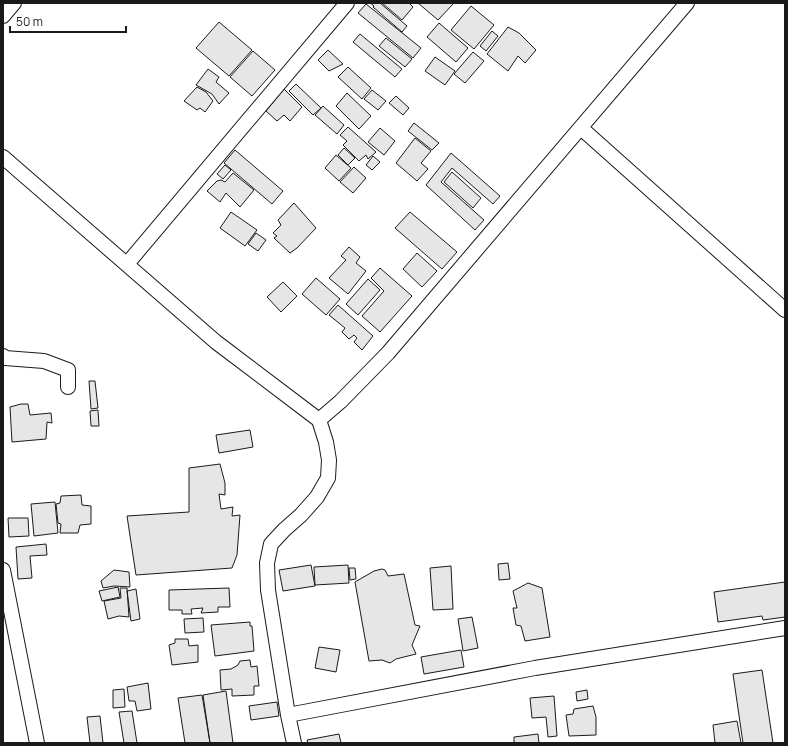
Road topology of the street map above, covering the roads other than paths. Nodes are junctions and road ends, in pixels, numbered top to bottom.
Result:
1 (14, 3) edge
2 (348, 3) edge
3 (687, 3) edge
4 (3, 16) edge
5 (581, 128) junction
6 (3, 157) edge
7 (127, 264) junction
8 (785, 310) edge
9 (3, 356) edge
10 (68, 388) dead end
11 (319, 420) junction
12 (3, 570) edge
13 (785, 628) edge
14 (288, 715) junction
15 (37, 743) edge
16 (294, 743) edge

1 - 4 street
2 - 7 street
3 - 5 street
5 - 8 street
5 - 11 street
6 - 7 street
7 - 11 street
9 - 10 street
11 - 14 street
12 - 15 street
13 - 14 street
14 - 16 street

